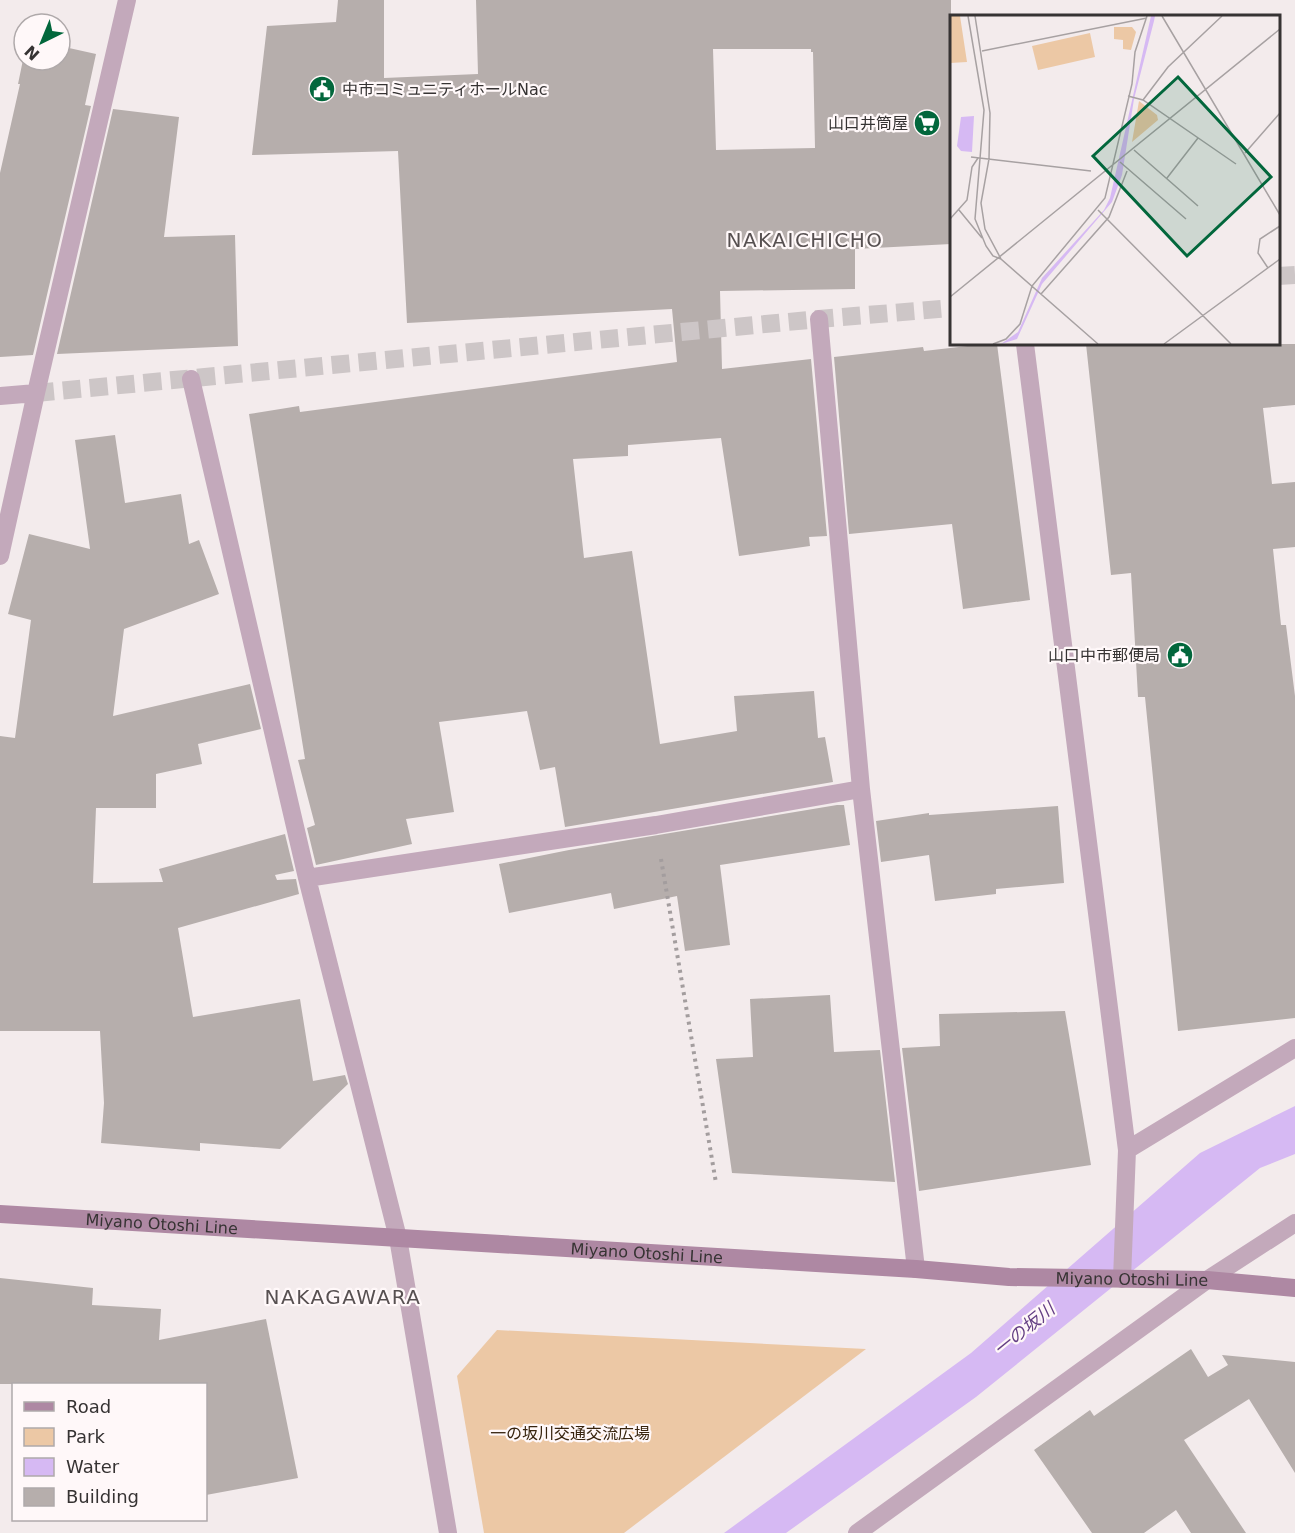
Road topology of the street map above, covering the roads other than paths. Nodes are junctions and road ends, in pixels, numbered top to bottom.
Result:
1 (127, 0) edge
2 (819, 319) dead end
3 (1025, 345) edge
4 (191, 379) dead end
5 (36, 393) junction
6 (0, 396) edge
7 (0, 556) edge
8 (861, 789) junction
9 (307, 878) junction
10 (1295, 1048) edge
11 (1127, 1150) junction
12 (0, 1215) edge
13 (1295, 1223) edge
14 (398, 1238) junction
15 (916, 1269) junction
16 (1122, 1279) junction
17 (1207, 1280) junction
18 (1295, 1288) edge
19 (447, 1533) edge
20 (857, 1533) edge

1 - 5 street
2 - 8 street
3 - 11 street
4 - 9 street
5 - 6 street
5 - 7 street
8 - 9 street
8 - 15 street
9 - 14 street
10 - 11 street
11 - 16 street
12 - 14 main road, Miyano Otoshi Line
13 - 17 street
14 - 15 main road, Miyano Otoshi Line
14 - 19 street
15 - 16 main road, Miyano Otoshi Line
16 - 17 main road, Miyano Otoshi Line
17 - 18 main road, Miyano Otoshi Line
17 - 20 street

